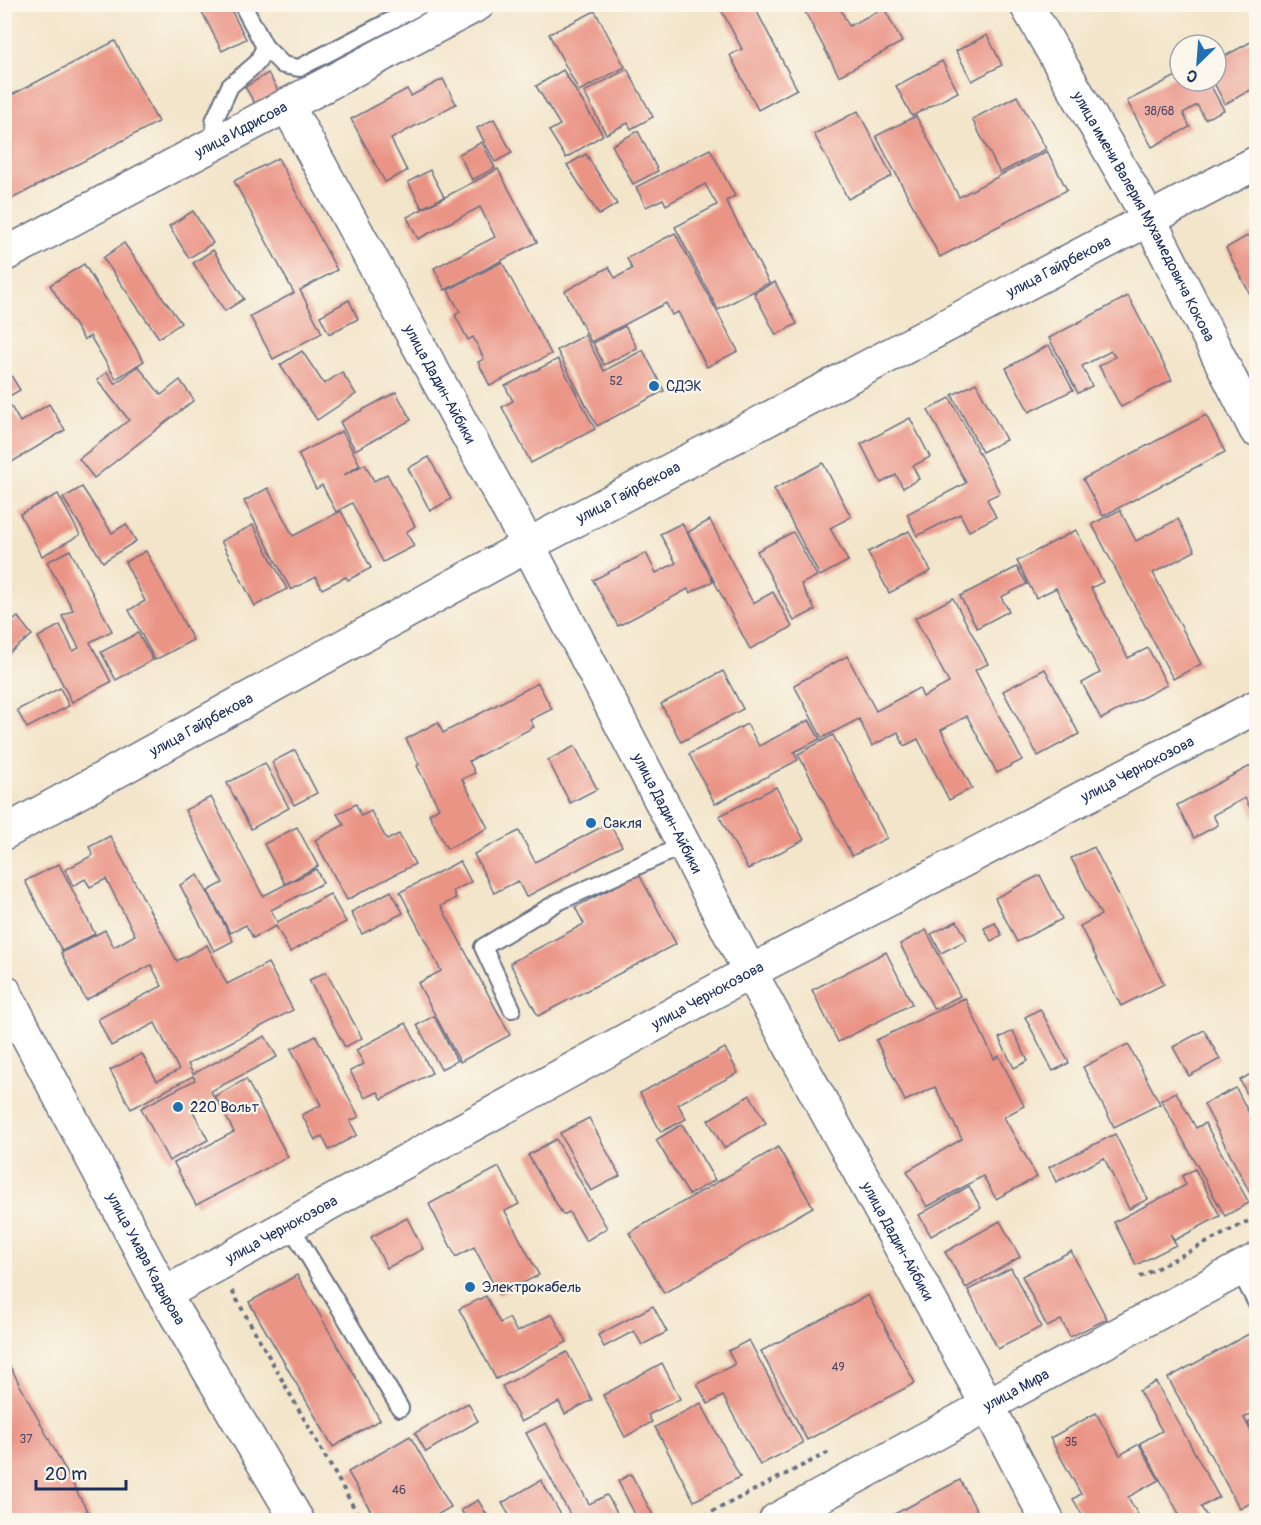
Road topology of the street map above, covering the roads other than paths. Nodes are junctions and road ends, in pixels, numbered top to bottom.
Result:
1 (242, 4) edge
2 (423, 4) edge
3 (478, 4) edge
4 (1026, 4) edge
5 (265, 47) junction
6 (287, 105) junction
7 (217, 142) junction
8 (1257, 163) edge
9 (1149, 219) junction
10 (4, 255) edge
11 (1257, 430) edge
12 (528, 545) junction
13 (1257, 707) edge
14 (4, 833) edge
15 (684, 845) junction
16 (750, 972) junction
17 (4, 991) edge
18 (512, 1009) dead end
19 (290, 1225) junction
20 (1248, 1264) edge
21 (164, 1294) junction
22 (1257, 1302) edge
23 (988, 1406) junction
24 (400, 1408) dead end
25 (297, 1521) edge
26 (776, 1521) edge
27 (1047, 1521) edge

1 - 5 lane
2 - 5 lane
3 - 6 street, улица Идрисова
4 - 9 street, улица имени Валерия Мухамедовича Кокова
5 - 7 lane
6 - 7 street, улица Идрисова
6 - 12 street, улица Дадин-Айбики
7 - 10 street, улица Идрисова
8 - 9 street, улица Гайрбекова
9 - 11 street, улица имени Валерия Мухамедовича Кокова
9 - 12 street, улица Гайрбекова
12 - 14 street, улица Гайрбекова
12 - 15 street, улица Дадин-Айбики
13 - 16 street, улица Чернокозова
15 - 16 street, улица Дадин-Айбики
15 - 18 lane
16 - 19 street, улица Чернокозова
16 - 23 street, улица Дадин-Айбики
17 - 21 street, улица Умара Кадырова
19 - 21 street, улица Чернокозова
19 - 24 lane
20 - 22 lane
20 - 23 street, улица Мира
21 - 25 street, улица Умара Кадырова
23 - 26 street, улица Мира
23 - 27 street, улица Дадин-Айбики

